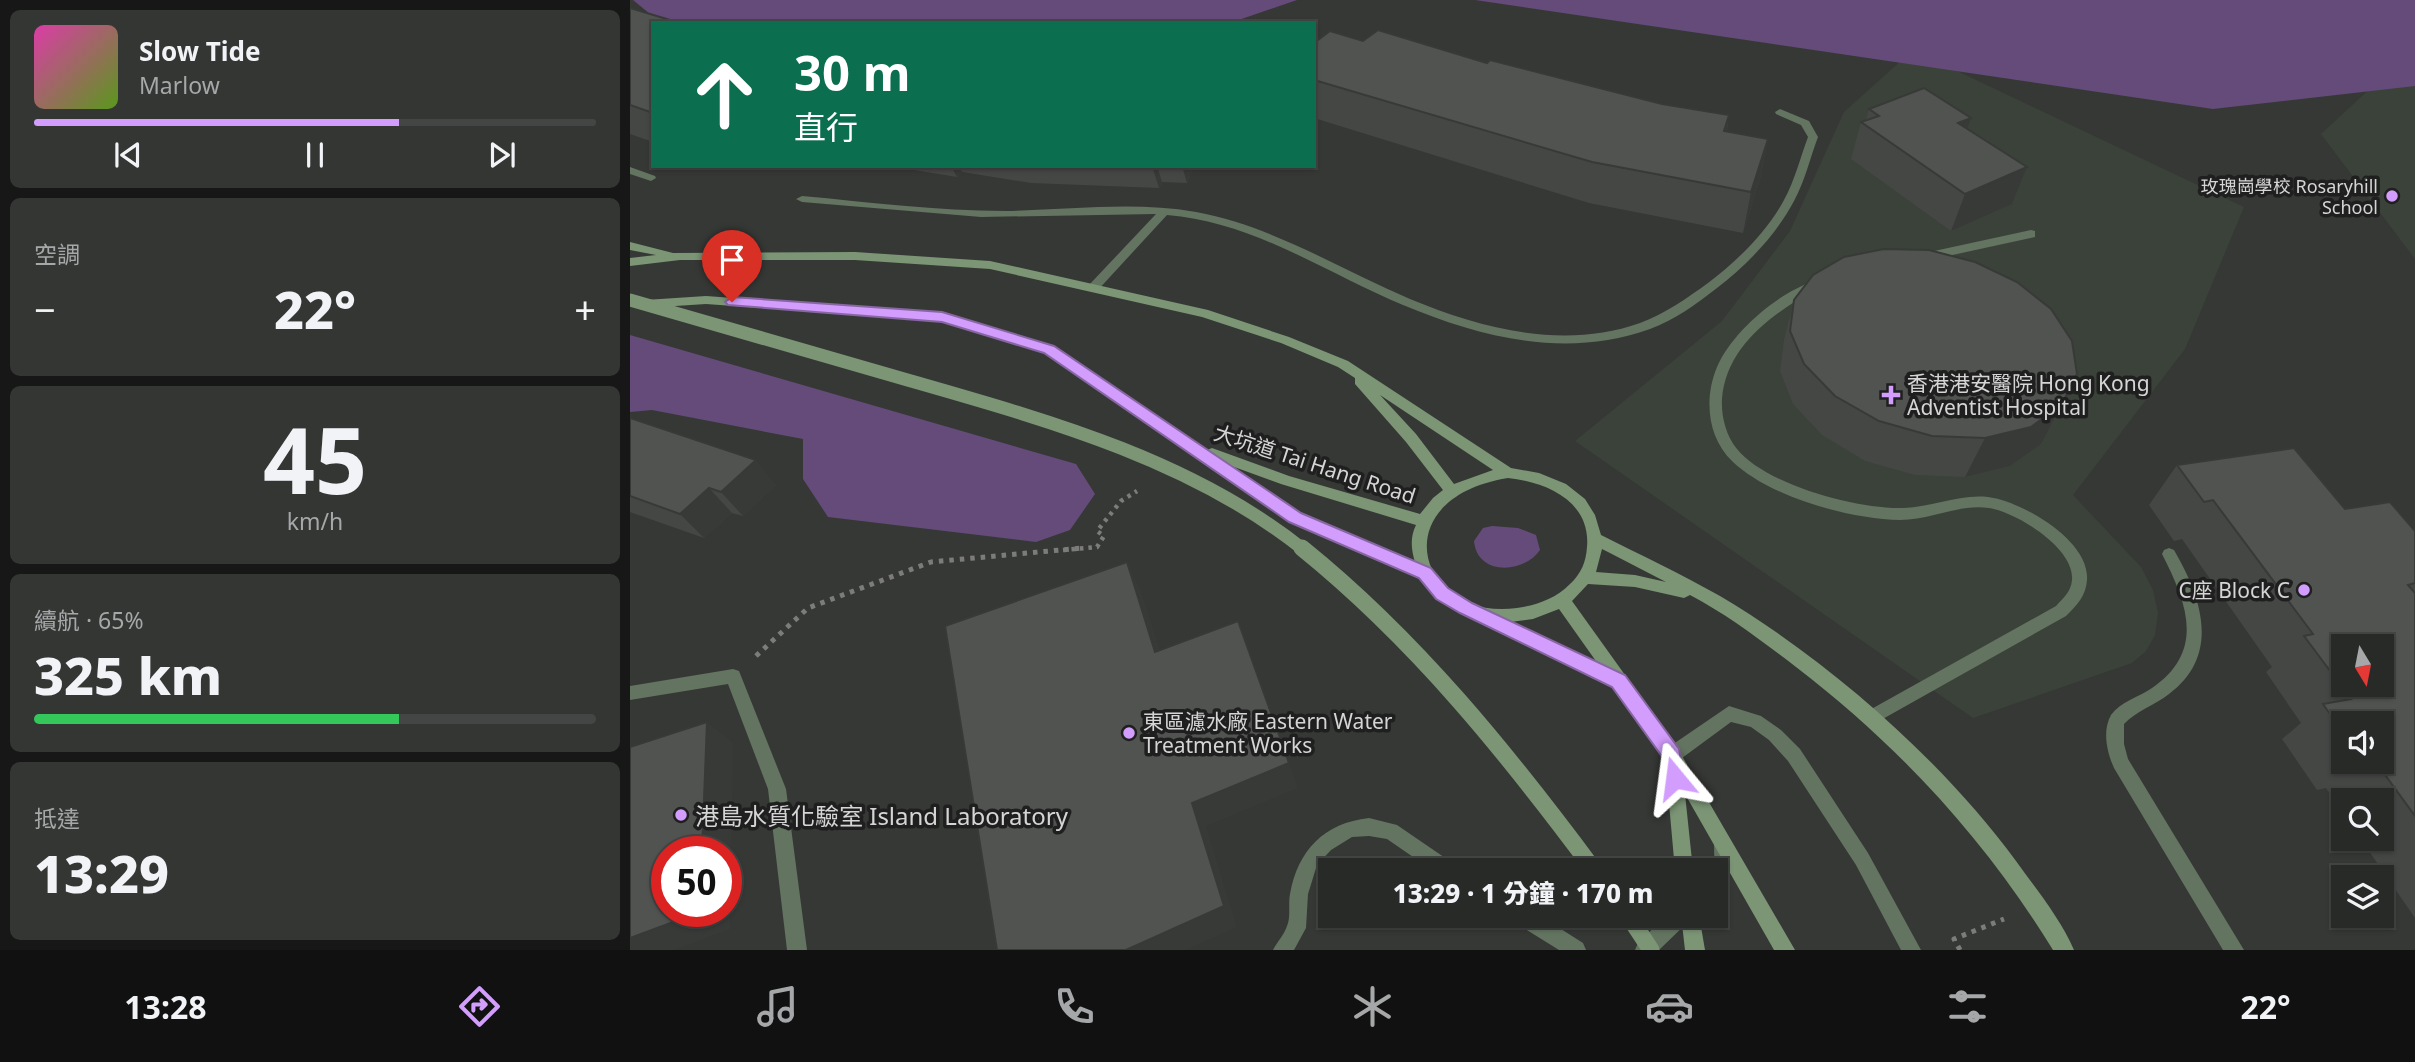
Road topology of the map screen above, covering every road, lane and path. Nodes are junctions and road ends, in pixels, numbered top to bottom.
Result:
1 (1780, 112) dead end
2 (630, 170) edge
3 (651, 178) dead end
4 (802, 198) dead end
5 (1165, 211) junction
6 (2031, 234) dead end
7 (630, 246) edge
8 (680, 257) junction
9 (1908, 261) edge
10 (630, 262) edge
11 (1826, 281) edge
12 (1093, 288) junction
13 (630, 302) edge
14 (1343, 364) junction
15 (1195, 446) junction
16 (1508, 473) junction
17 (1141, 489) dead end
18 (1451, 490) junction
19 (1423, 520) junction
20 (1596, 539) junction
21 (2169, 554) dead end
22 (1425, 573) junction
23 (1586, 578) junction
24 (1562, 600) junction
25 (1466, 608) junction
26 (1731, 611) junction
27 (746, 658) dead end
28 (1618, 681) junction
29 (630, 693) edge
30 (1872, 717) junction
31 (1672, 755) junction
32 (1723, 839) junction
33 (1430, 858) edge
34 (1585, 858) edge
35 (1683, 858) edge
36 (1722, 858) edge
37 (2038, 905) junction
38 (1541, 928) edge
39 (1637, 928) edge
40 (1668, 928) edge
41 (1692, 928) edge
42 (797, 950) edge
43 (1283, 950) edge
44 (1576, 950) edge
45 (1645, 950) edge
46 (1651, 950) edge
47 (1695, 950) edge
48 (1785, 950) edge
49 (1910, 950) edge
50 (1960, 950) edge
51 (2064, 950) edge
52 (2234, 950) edge

1 - 5 street
2 - 3 street
4 - 5 street
5 - 12 street
6 - 9 street
7 - 8 main road
8 - 10 main road
8 - 12 main road
11 - 30 street
12 - 14 main road
13 - 15 main road, 大坑道 Tai Hang Road
13 - 34 main road, bridge
14 - 16 main road
14 - 18 main road
15 - 19 main road, 大坑道 Tai Hang Road
15 - 22 main road, 大坑道 Tai Hang Road
16 - 18 main road
16 - 20 main road
17 - 27 path
18 - 19 main road
19 - 22 main road
20 - 23 main road
20 - 26 main road
21 - 52 street
22 - 25 main road
23 - 24 main road
23 - 26 main road
24 - 25 main road
24 - 28 main road
25 - 28 main road
26 - 30 main road
28 - 31 main road
29 - 42 street
30 - 37 main road
31 - 32 main road
31 - 35 main road
31 - 49 street
32 - 36 street
32 - 48 main road
33 - 43 street
37 - 50 path
37 - 51 main road
38 - 44 street
39 - 46 main road, bridge
40 - 45 street
41 - 47 main road

